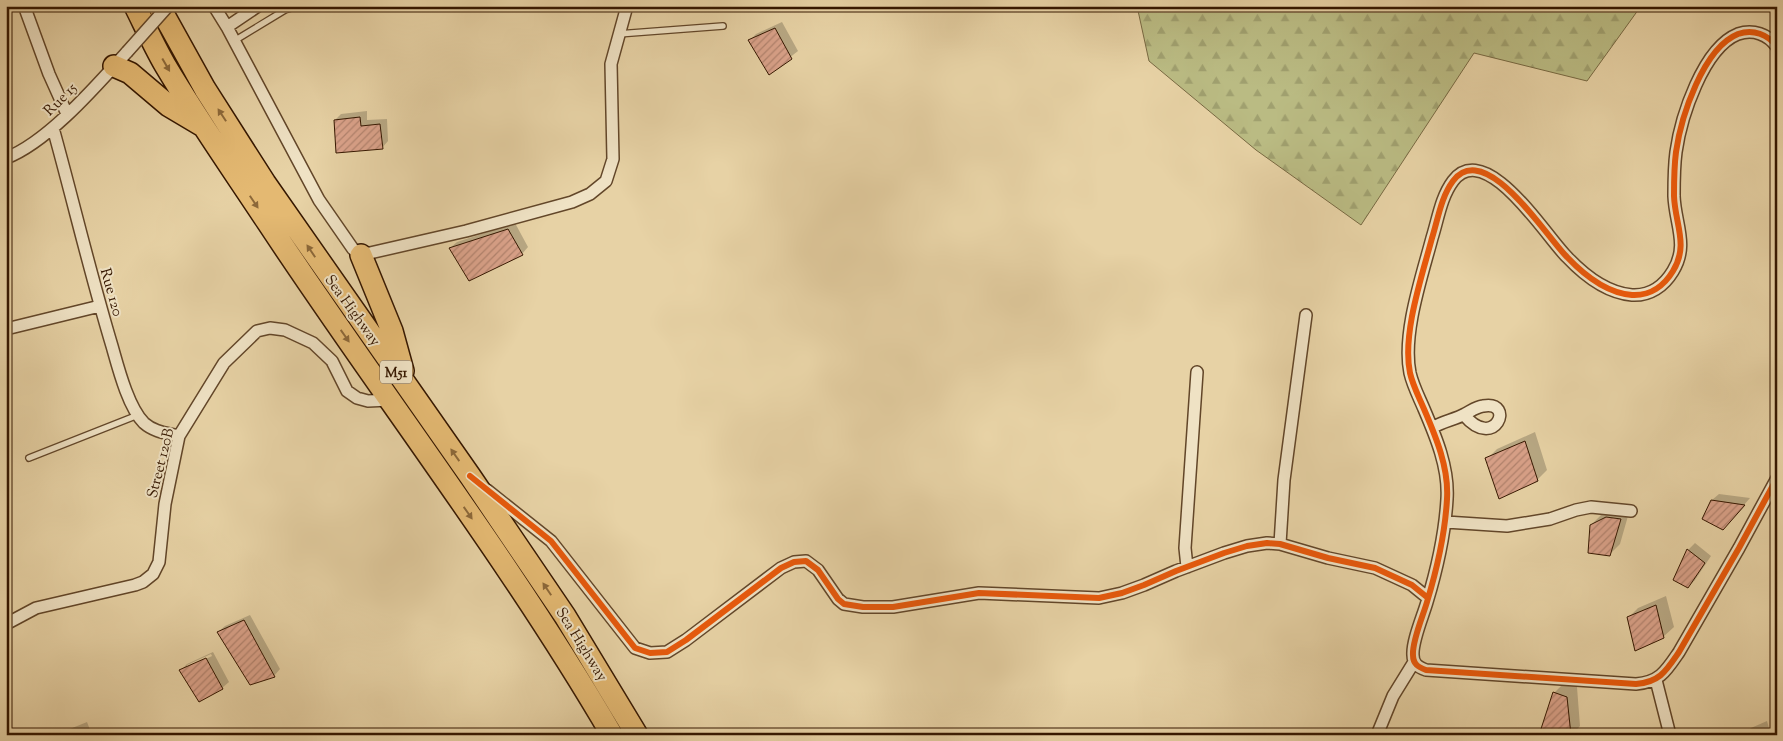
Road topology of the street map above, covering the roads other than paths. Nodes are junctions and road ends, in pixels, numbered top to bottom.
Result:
1 (135, 6) edge
2 (159, 6) edge
3 (168, 6) edge
4 (214, 6) edge
5 (258, 6) edge
6 (298, 6) edge
7 (627, 6) edge
8 (26, 11) dead end
9 (723, 26) dead end
10 (227, 27) junction
11 (618, 34) junction
12 (234, 41) junction
13 (1777, 47) edge
14 (121, 59) junction
15 (67, 114) junction
16 (203, 126) junction
17 (53, 128) junction
18 (6, 158) edge
19 (361, 255) junction
20 (100, 306) junction
21 (1306, 315) dead end
22 (6, 329) edge
23 (1197, 372) dead end
24 (408, 388) junction
25 (389, 400) junction
26 (139, 415) junction
27 (1464, 415) dead end
28 (1432, 428) junction
29 (179, 436) junction
30 (29, 458) dead end
31 (470, 476) junction
32 (1777, 478) edge
33 (1631, 511) dead end
34 (1446, 522) junction
35 (1280, 544) junction
36 (1187, 567) junction
37 (1428, 598) junction
38 (6, 624) edge
39 (1414, 662) junction
40 (1656, 680) junction
41 (612, 735) edge
42 (637, 735) edge
43 (1377, 735) edge
44 (1670, 735) edge

1 -> 16 highway, Sea Highway / M51
24 -> 2 highway, Sea Highway / M51
3 - 14 street, Rue 15, bridge
4 - 10 street
5 - 10 street
6 - 12 lane
7 - 11 street
8 - 15 street
9 - 11 lane
10 - 12 street
11 - 19 street
12 - 19 street
13 - 28 street
14 - 15 street, Rue 15
14 - 16 highway
15 - 17 street, Rue 15
16 -> 25 highway, Sea Highway / M51
17 - 18 street, Rue 15
17 - 20 street, Rue 120
19 - 24 highway
20 - 22 street
20 - 26 street, Rue 120
21 - 35 street
23 - 36 street
31 -> 24 highway, Sea Highway / M51
25 - 29 street, Street 120B
25 -> 41 highway, Sea Highway / M51
26 - 29 street, Rue 120
26 - 30 lane
27 - 28 street
28 - 34 street
29 - 38 street, Street 120B
31 - 36 street
42 -> 31 highway, Sea Highway / M51
32 - 40 street
33 - 34 street
34 - 37 street
35 - 36 street
35 - 37 street
37 - 39 street
39 - 40 street
39 - 43 street
40 - 44 street

